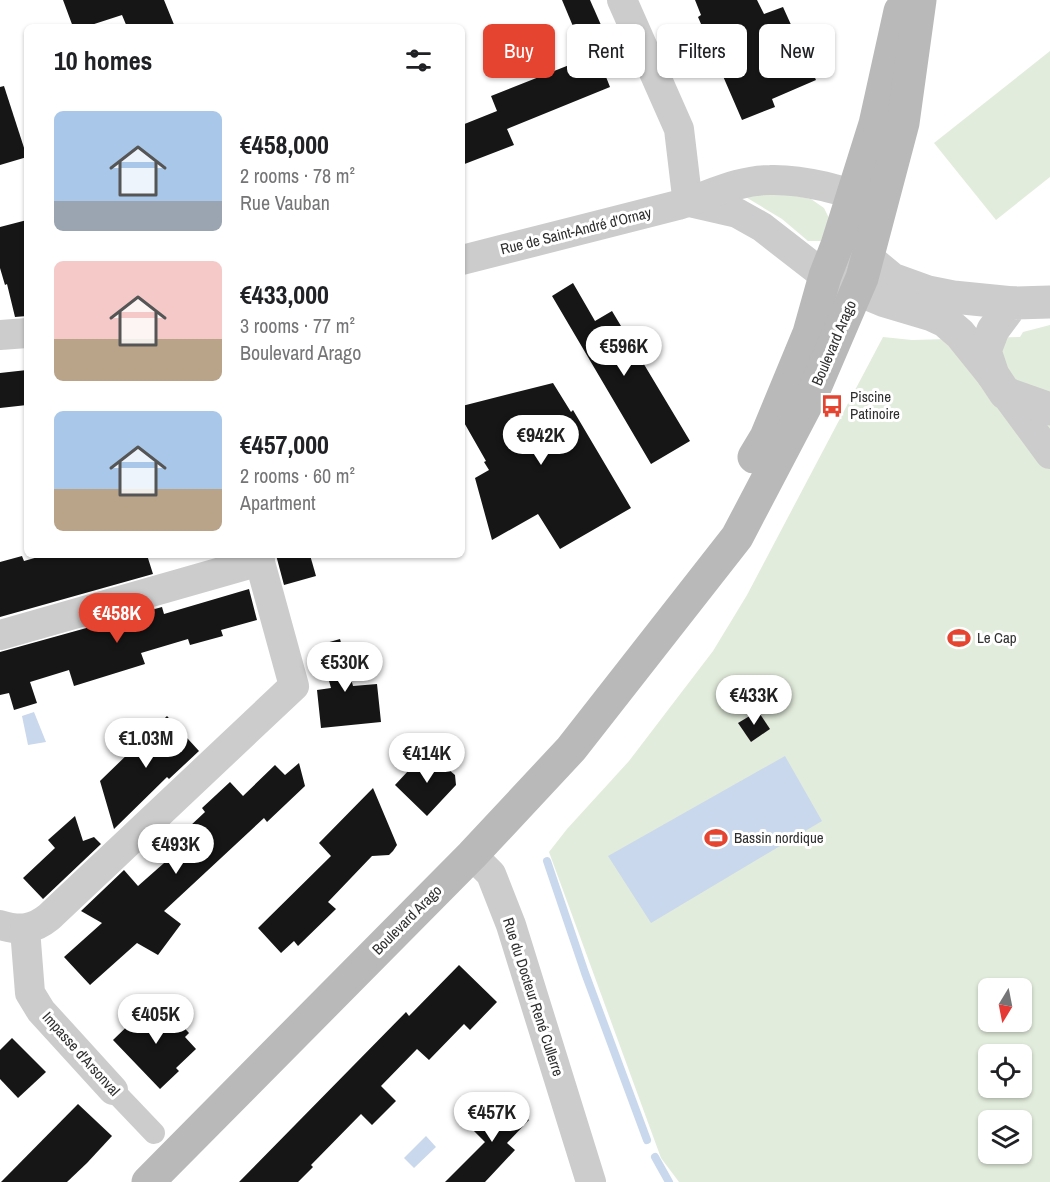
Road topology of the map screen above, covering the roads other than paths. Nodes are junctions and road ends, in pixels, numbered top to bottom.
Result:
1 (622, 0) edge
2 (902, 0) edge
3 (920, 0) edge
4 (867, 199) junction
5 (689, 202) junction
6 (837, 245) junction
7 (465, 259) edge
8 (868, 259) junction
9 (825, 276) junction
10 (857, 290) junction
11 (1050, 302) edge
12 (1013, 303) junction
13 (24, 333) edge
14 (0, 335) edge
15 (999, 384) junction
16 (1050, 409) edge
17 (1050, 454) edge
18 (259, 558) edge
19 (0, 635) edge
20 (652, 646) junction
21 (472, 855) junction
22 (13, 927) edge
23 (113, 1090) joint
24 (154, 1133) dead end
25 (584, 1180) edge
26 (148, 1182) edge

1 - 5 street
2 - 4 main road, Boulevard Arago
3 - 4 main road, Boulevard Arago
4 - 5 street, Rue de Saint-André d'Ornay
4 - 6 main road, Boulevard Arago
4 - 8 main road, Boulevard Arago
5 - 7 street, Rue de Saint-André d'Ornay
5 - 9 street, Rue de Saint-André d'Ornay
6 - 8 street
6 - 9 main road, Boulevard Arago
8 - 10 main road, Boulevard Arago
8 - 12 street
9 - 10 street
9 - 20 main road, Boulevard Arago
10 - 15 street
10 - 20 main road, Boulevard Arago
11 - 12 street
12 - 15 street
13 - 14 street
15 - 16 street
15 - 17 street
18 - 19 street
18 - 22 street
20 - 21 main road, Boulevard Arago
21 - 25 street, Rue du Docteur René Cullerre
21 - 26 main road, Boulevard Arago
22 - 23 street, Impasse d'Arsonval
23 - 24 street, Impasse d'Arsonval

